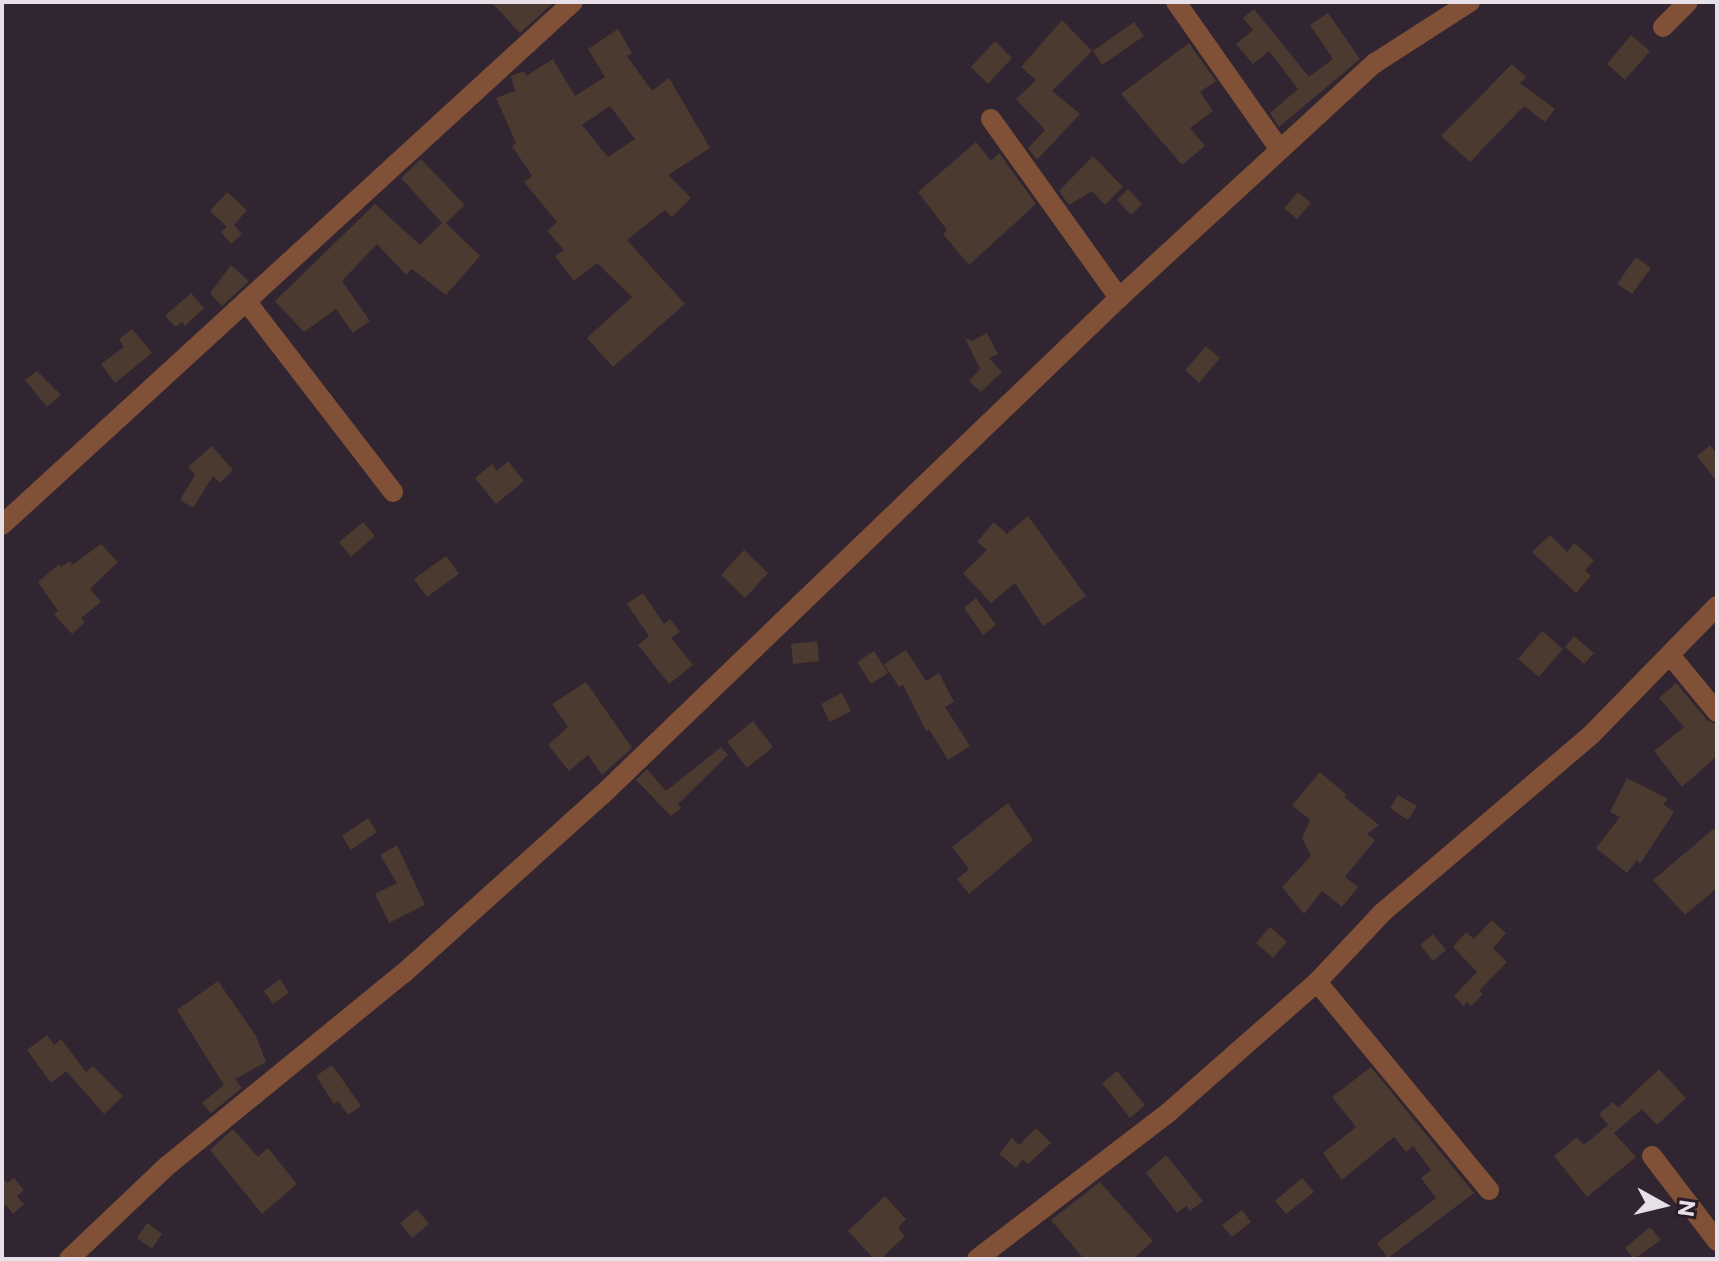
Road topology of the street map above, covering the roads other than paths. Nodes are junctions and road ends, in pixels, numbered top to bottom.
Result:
1 (573, 2) edge
2 (1176, 2) edge
3 (1470, 2) edge
4 (1688, 2) edge
5 (1663, 27) dead end
6 (991, 119) dead end
7 (1280, 150) junction
8 (1119, 298) junction
9 (246, 301) junction
10 (393, 492) dead end
11 (2, 525) edge
12 (1717, 606) edge
13 (1670, 655) junction
14 (1717, 712) edge
15 (1317, 982) junction
16 (1652, 1156) dead end
17 (1489, 1190) dead end
18 (1717, 1241) edge
19 (69, 1259) edge
20 (977, 1259) edge

1 - 9 street
2 - 7 street
3 - 7 street
4 - 5 street
6 - 8 street
7 - 8 street
8 - 19 street
9 - 10 street
9 - 11 street
12 - 13 street
13 - 14 street
13 - 15 street
15 - 17 street
15 - 20 street
16 - 18 street

